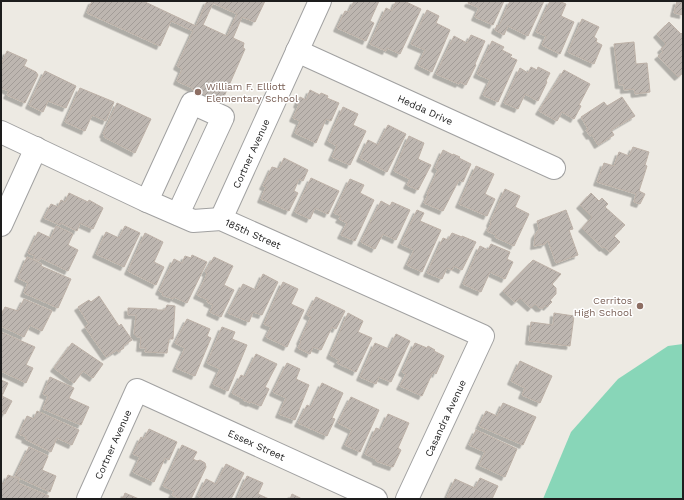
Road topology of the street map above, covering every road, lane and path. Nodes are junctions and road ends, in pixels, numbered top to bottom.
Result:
1 (320, 1) edge
2 (297, 50) junction
3 (1, 132) edge
4 (36, 148) junction
5 (554, 168) dead end
6 (147, 201) junction
7 (178, 214) junction
8 (221, 219) junction
9 (1, 225) edge
10 (483, 336) joint
11 (137, 390) joint
12 (88, 499) edge
13 (376, 499) edge
14 (407, 499) edge

1 - 2 street, Cortner Avenue
2 - 5 street, Hedda Drive
2 - 8 street, Cortner Avenue
3 - 4 street, 185th Street
4 - 6 street, 185th Street
4 - 9 street
6 - 7 street, 185th Street
6 - 7 street
7 - 8 street, 185th Street
8 - 10 street, 185th Street
10 - 14 street, Casandra Avenue
11 - 12 street, Cortner Avenue
11 - 13 street, Essex Street

